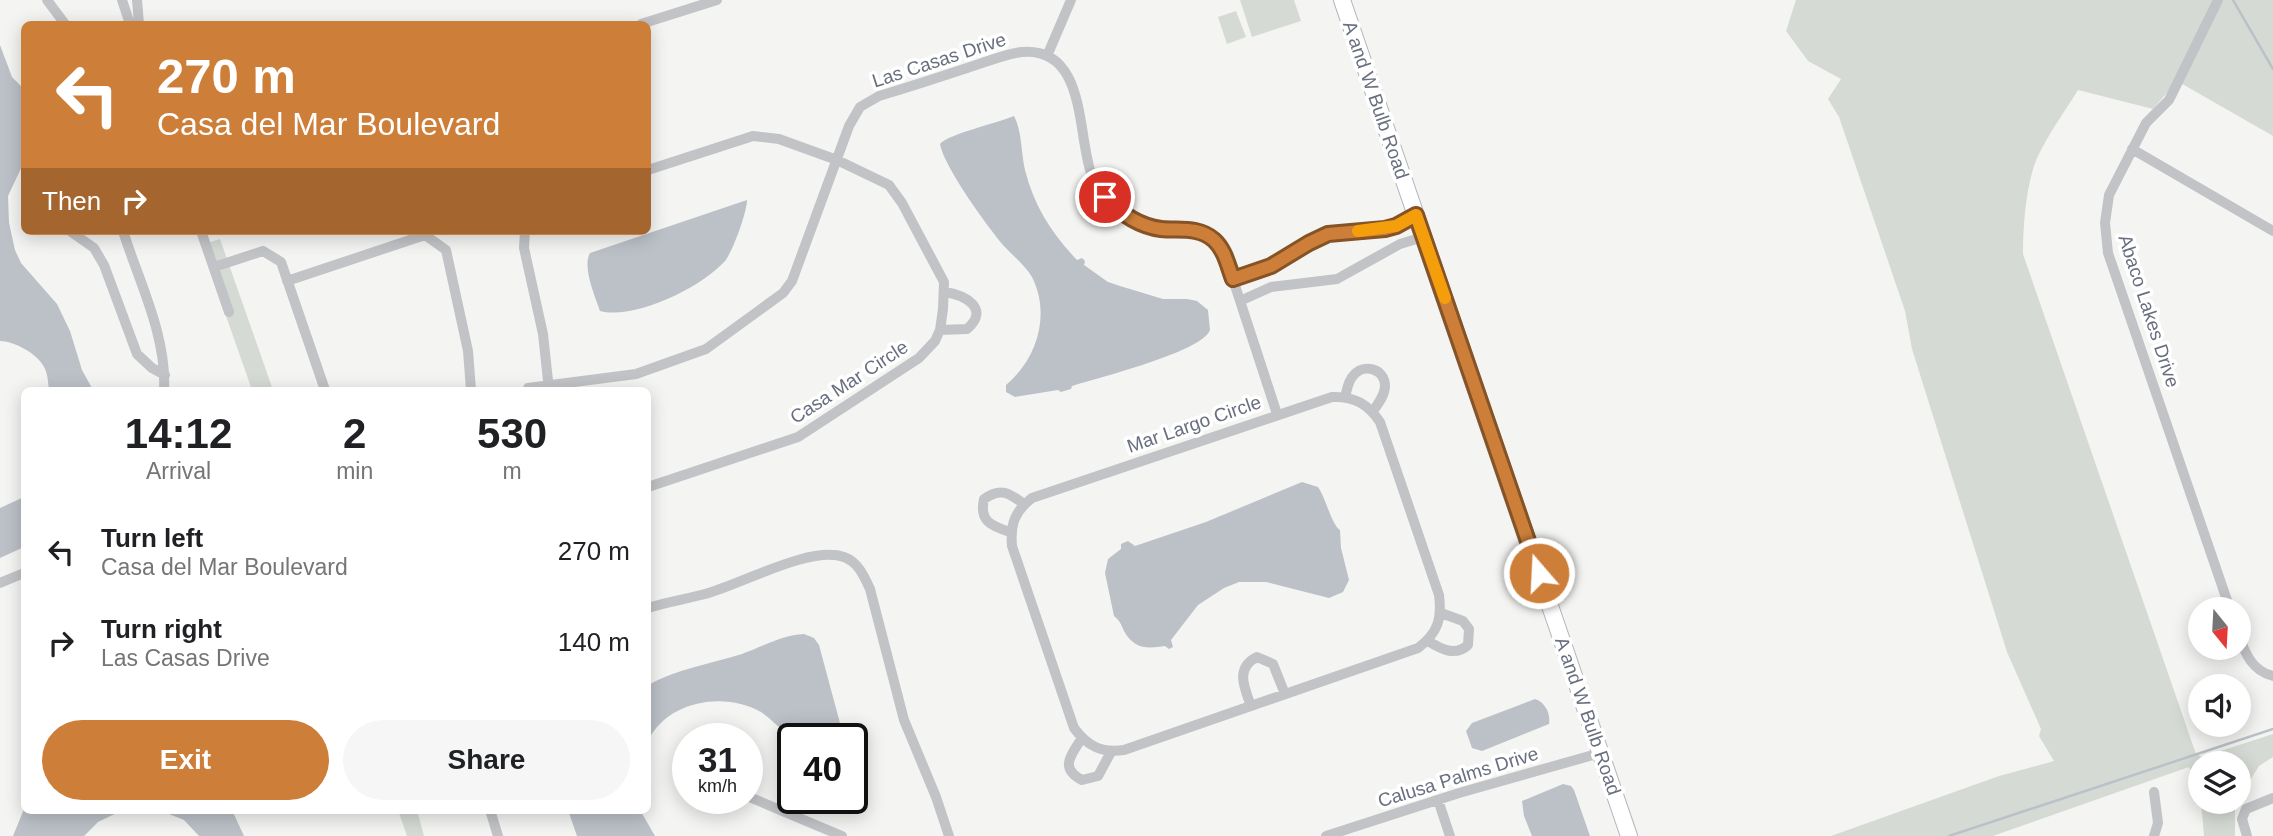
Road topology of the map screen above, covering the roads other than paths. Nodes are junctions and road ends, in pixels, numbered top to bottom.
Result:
1 (47, 0) edge
2 (122, 0) edge
3 (137, 0) edge
4 (718, 0) edge
5 (1071, 0) edge
6 (1342, 0) edge
7 (2216, 3) edge
8 (63, 21) edge
9 (129, 21) edge
10 (139, 21) edge
11 (651, 21) edge
12 (1047, 56) junction
13 (2132, 149) junction
14 (837, 160) junction
15 (651, 169) edge
16 (1416, 215) junction
17 (2273, 231) edge
18 (76, 235) edge
19 (124, 235) edge
20 (202, 235) edge
21 (425, 235) edge
22 (425, 235) edge
23 (525, 235) edge
24 (1423, 237) junction
25 (214, 267) junction
26 (1233, 279) junction
27 (287, 281) junction
28 (945, 292) junction
29 (1240, 301) junction
30 (229, 312) dead end
31 (940, 330) junction
32 (165, 375) junction
33 (164, 387) edge
34 (324, 387) edge
35 (471, 387) edge
36 (549, 387) edge
37 (555, 387) edge
38 (1345, 397) junction
39 (1373, 411) junction
40 (1277, 414) junction
41 (651, 486) edge
42 (1024, 504) junction
43 (1010, 532) junction
44 (21, 574) edge
45 (0, 583) edge
46 (2226, 597) edge
47 (651, 607) edge
48 (1441, 613) junction
49 (1428, 641) junction
50 (2251, 660) edge
51 (2273, 677) edge
52 (1285, 694) junction
53 (1251, 706) junction
54 (1082, 738) junction
55 (1111, 752) junction
56 (1600, 753) junction
57 (2154, 792) dead end
58 (2273, 798) edge
59 (1438, 800) junction
60 (763, 803) edge
61 (490, 814) edge
62 (498, 836) edge
63 (842, 836) edge
64 (949, 836) edge
65 (1326, 836) edge
66 (1450, 836) edge
67 (1629, 836) edge
68 (2154, 836) edge
69 (2247, 836) edge

1 - 8 street
2 - 9 street
3 - 10 street
4 - 11 street
5 - 12 street
6 - 16 street, A and W Bulb Road
7 - 13 street, Abaco Lakes Drive
12 - 14 street, Las Casas Drive
12 - 26 street
13 - 17 street
13 - 46 street, Abaco Lakes Drive
14 - 15 street, Casa Mar Circle
14 - 28 street, Casa Mar Circle
14 - 37 street, Las Casas Drive
16 - 24 street, A and W Bulb Road
16 - 26 street
18 - 32 street
19 - 32 street
20 - 25 street
21 - 35 street
22 - 27 street
23 - 36 street
24 - 29 street
24 - 56 street, A and W Bulb Road
25 - 27 street
25 - 30 street
26 - 29 street
27 - 34 street
28 - 31 street, Casa Mar Circle
28 - 31 street
29 - 40 street
31 - 41 street, Casa Mar Circle
32 - 33 street
38 - 39 street
38 - 39 street
38 - 40 street, Mar Largo Circle
39 - 48 street
40 - 42 street, Mar Largo Circle
42 - 43 street
42 - 43 street
43 - 54 street
44 - 45 street
47 - 64 street
48 - 49 street
48 - 49 street
49 - 52 street
50 - 51 street
52 - 53 street
52 - 53 street
53 - 55 street
54 - 55 street
54 - 55 street
56 - 59 street, Calusa Palms Drive
56 - 67 street, A and W Bulb Road
57 - 68 street
58 - 69 street
59 - 65 street, Calusa Palms Drive
59 - 66 street
60 - 63 street
61 - 62 street

